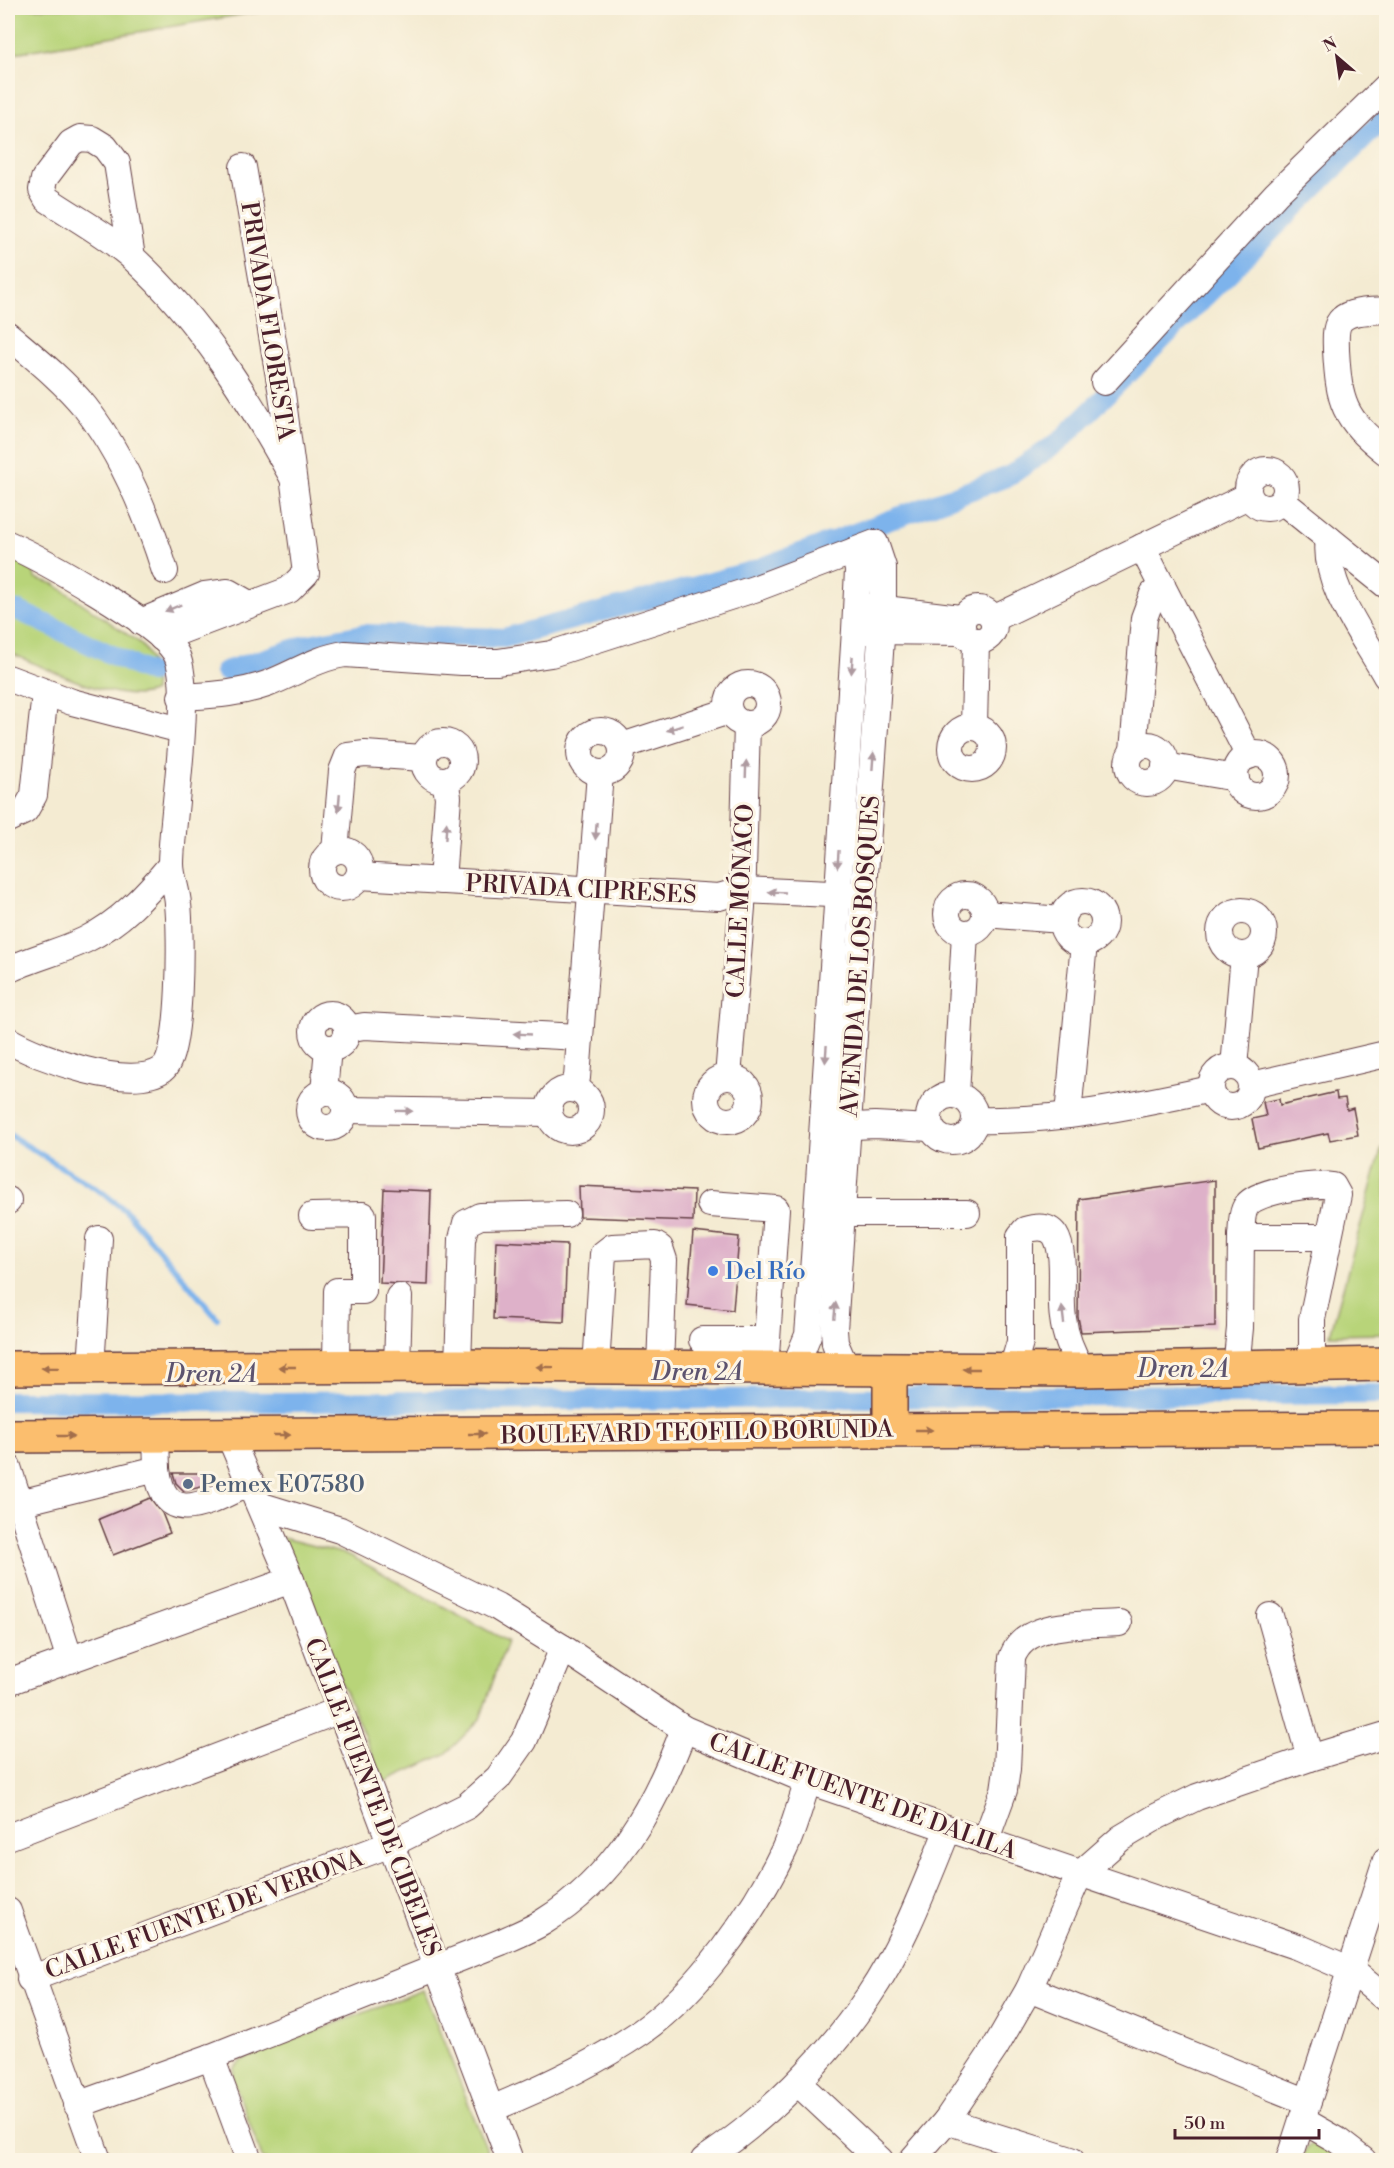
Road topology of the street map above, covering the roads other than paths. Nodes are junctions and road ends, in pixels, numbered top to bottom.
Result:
1 (1386, 87) edge
2 (243, 167) dead end
3 (132, 257) junction
4 (1386, 310) edge
5 (8, 336) edge
6 (1104, 382) dead end
7 (1386, 452) edge
8 (292, 476) junction
9 (1329, 538) junction
10 (8, 544) edge
11 (865, 547) junction
12 (1143, 547) junction
13 (165, 571) dead end
14 (1162, 585) junction
15 (1386, 585) edge
16 (249, 604) junction
17 (855, 618) junction
18 (883, 621) junction
19 (141, 622) junction
20 (968, 630) junction
21 (162, 638) junction
22 (1386, 676) edge
23 (8, 678) edge
24 (45, 693) junction
25 (181, 698) junction
26 (974, 726) dead end
27 (181, 730) junction
28 (622, 746) junction
29 (1249, 756) junction
30 (423, 758) junction
31 (600, 773) junction
32 (1236, 778) junction
33 (445, 781) junction
34 (8, 819) edge
35 (171, 865) junction
36 (442, 881) junction
37 (592, 890) junction
38 (735, 898) junction
39 (835, 903) junction
40 (864, 905) junction
41 (985, 914) junction
42 (1062, 921) junction
43 (965, 933) junction
44 (1084, 943) junction
45 (1244, 955) dead end
46 (8, 970) edge
47 (580, 1037) junction
48 (8, 1040) edge
49 (1386, 1054) edge
50 (1234, 1067) junction
51 (729, 1077) dead end
52 (1252, 1084) junction
53 (571, 1089) junction
54 (1211, 1089) junction
55 (324, 1092) junction
56 (956, 1095) junction
57 (345, 1110) junction
58 (549, 1113) junction
59 (1068, 1115) junction
60 (822, 1117) junction
61 (850, 1117) junction
62 (976, 1120) junction
63 (930, 1122) junction
64 (710, 1204) dead end
65 (776, 1209) junction
66 (816, 1210) junction
67 (842, 1213) junction
68 (967, 1213) dead end
69 (566, 1214) dead end
70 (312, 1216) dead end
71 (1241, 1237) junction
72 (1329, 1237) junction
73 (99, 1239) dead end
74 (772, 1255) junction
75 (814, 1258) junction
76 (840, 1260) junction
77 (399, 1297) dead end
78 (775, 1359) junction
79 (1386, 1365) edge
80 (458, 1366) junction
81 (1312, 1366) junction
82 (336, 1367) junction
83 (397, 1367) junction
84 (660, 1367) junction
85 (8, 1368) edge
86 (91, 1368) junction
87 (596, 1368) junction
88 (846, 1368) junction
89 (1236, 1368) junction
90 (1012, 1369) junction
91 (1082, 1370) junction
92 (890, 1400) junction
93 (1386, 1428) edge
94 (229, 1435) junction
95 (8, 1436) edge
96 (156, 1436) junction
97 (8, 1467) edge
98 (157, 1469) junction
99 (251, 1482) junction
100 (19, 1503) junction
101 (262, 1506) junction
102 (291, 1580) junction
103 (1270, 1616) dead end
104 (1119, 1623) dead end
105 (563, 1648) junction
106 (70, 1660) junction
107 (8, 1682) edge
108 (340, 1710) junction
109 (684, 1729) junction
110 (1386, 1735) edge
111 (1310, 1758) junction
112 (808, 1781) junction
113 (948, 1829) junction
114 (8, 1837) edge
115 (985, 1842) junction
116 (391, 1844) junction
117 (1386, 1860) edge
118 (1079, 1875) junction
119 (8, 1911) edge
120 (436, 1967) junction
121 (1351, 1970) junction
122 (30, 1979) junction
123 (1029, 1989) junction
124 (1386, 1999) edge
125 (211, 2057) junction
126 (798, 2083) junction
127 (77, 2105) junction
128 (491, 2109) junction
129 (1305, 2111) junction
130 (946, 2121) junction
131 (98, 2160) edge
132 (249, 2160) edge
133 (510, 2160) edge
134 (704, 2160) edge
135 (880, 2160) edge
136 (912, 2160) edge
137 (1071, 2160) edge
138 (1289, 2160) edge
139 (1363, 2160) edge

1 - 6 street
2 - 8 street, PRIVADA FLORESTA
3 - 3 street, PRIVADA FLORESTA
3 - 8 street, PRIVADA FLORESTA
4 - 7 street
5 - 13 street
8 - 16 street, PRIVADA FLORESTA
9 - 12 street
9 - 15 street
9 - 22 street
10 - 19 street
11 - 17 street, AVENIDA DE LOS BOSQUES
11 - 18 street, AVENIDA DE LOS BOSQUES
11 - 25 street
12 - 14 street
12 - 20 street
14 - 29 street
14 - 32 street
16 -> 19 street
16 - 21 street, PRIVADA FLORESTA
17 - 18 street
17 -> 39 street, AVENIDA DE LOS BOSQUES
18 - 20 street
40 -> 18 street, AVENIDA DE LOS BOSQUES
19 - 21 street
20 - 26 street
21 - 25 street
23 - 24 street
24 - 27 street
24 - 34 street
25 - 27 street
27 - 35 street
28 - 31 street
28 - 31 street
38 -> 28 street, CALLE MÓNACO
29 - 32 street
29 - 32 street
30 - 33 street
30 - 33 street
30 -> 36 street, PRIVADA CIPRESES
31 -> 37 street
36 -> 33 street, PRIVADA CIPRESES
35 - 46 street
35 - 48 street
36 - 37 street, PRIVADA CIPRESES
37 - 38 street, PRIVADA CIPRESES
37 - 47 street
38 - 39 street, PRIVADA CIPRESES
38 - 51 street, CALLE MÓNACO
39 - 40 street, PRIVADA CIPRESES
39 -> 60 street, AVENIDA DE LOS BOSQUES
40 - 61 street, AVENIDA DE LOS BOSQUES
41 - 42 street
41 - 43 street
41 - 43 street
42 - 44 street
42 - 44 street
43 - 56 street
44 - 59 street
45 - 50 street
47 - 53 street
47 -> 55 street
49 - 52 street
50 - 52 street
50 - 54 street
52 - 54 street
53 - 58 street
53 - 58 street
54 - 59 street
55 - 57 street
55 - 57 street
56 - 62 street
56 - 63 street
57 -> 58 street
59 - 62 street
60 - 61 street
60 - 66 street, AVENIDA DE LOS BOSQUES
61 - 63 street
61 - 63 street
61 - 67 street, AVENIDA DE LOS BOSQUES
62 - 63 street
64 - 65 street
65 - 66 street
65 - 74 street
66 - 75 street, AVENIDA DE LOS BOSQUES
67 - 68 street
67 - 76 street, AVENIDA DE LOS BOSQUES
69 - 80 street
70 - 82 street
71 - 72 street
71 - 72 street
71 - 89 street
72 - 81 street
73 - 86 street
74 - 75 street
74 - 78 street
75 - 76 street
75 - 78 street, AVENIDA DE LOS BOSQUES
88 -> 76 street, AVENIDA DE LOS BOSQUES
77 - 83 street
78 - 84 main road, BOULEVARD TEOFILO BORUNDA
78 - 88 main road, BOULEVARD TEOFILO BORUNDA
79 - 81 main road, BOULEVARD TEOFILO BORUNDA
80 - 83 main road, BOULEVARD TEOFILO BORUNDA
87 -> 80 main road, BOULEVARD TEOFILO BORUNDA
81 - 89 main road, BOULEVARD TEOFILO BORUNDA
82 - 83 main road, BOULEVARD TEOFILO BORUNDA
82 -> 86 main road, BOULEVARD TEOFILO BORUNDA
84 - 87 main road, BOULEVARD TEOFILO BORUNDA
84 - 87 street
86 -> 85 main road, BOULEVARD TEOFILO BORUNDA
88 - 92 main road, BOULEVARD TEOFILO BORUNDA
89 - 91 main road, BOULEVARD TEOFILO BORUNDA
90 - 91 main road, BOULEVARD TEOFILO BORUNDA
91 -> 90 street
90 -> 92 main road, BOULEVARD TEOFILO BORUNDA
92 -> 93 main road, BOULEVARD TEOFILO BORUNDA
94 -> 92 main road, BOULEVARD TEOFILO BORUNDA
94 - 96 main road, BOULEVARD TEOFILO BORUNDA
94 - 99 street, CALLE FUENTE DE CIBELES
95 -> 96 main road, BOULEVARD TEOFILO BORUNDA
96 - 98 street
97 - 100 street
98 - 99 street
98 - 100 street
99 - 101 street, CALLE FUENTE DE CIBELES
100 - 106 street
101 - 102 street, CALLE FUENTE DE CIBELES
101 - 105 street, CALLE FUENTE DE DALILA
102 - 106 street
102 - 108 street, CALLE FUENTE DE CIBELES
103 - 111 street
104 - 115 street
105 - 109 street, CALLE FUENTE DE DALILA
105 - 116 street, CALLE FUENTE DE VERONA
106 - 107 street
108 - 114 street
108 - 116 street, CALLE FUENTE DE CIBELES
109 - 112 street, CALLE FUENTE DE DALILA
109 - 120 street
110 - 111 street
111 - 118 street
112 - 113 street, CALLE FUENTE DE DALILA
112 - 128 street
113 - 115 street, CALLE FUENTE DE DALILA
113 - 126 street
115 - 118 street, CALLE FUENTE DE DALILA
116 - 120 street, CALLE FUENTE DE CIBELES
116 - 122 street, CALLE FUENTE DE VERONA
117 - 121 street
118 - 121 street, CALLE FUENTE DE DALILA
118 - 123 street
119 - 122 street
120 - 125 street
120 - 128 street, CALLE FUENTE DE CIBELES
121 - 124 street, CALLE FUENTE DE DALILA
121 - 129 street
122 - 127 street
123 - 129 street
123 - 130 street
125 - 127 street
125 - 132 street
126 - 134 street
126 - 135 street
127 - 131 street
128 - 133 street, CALLE FUENTE DE CIBELES
129 - 138 street
129 - 139 street
130 - 136 street
130 - 137 street

